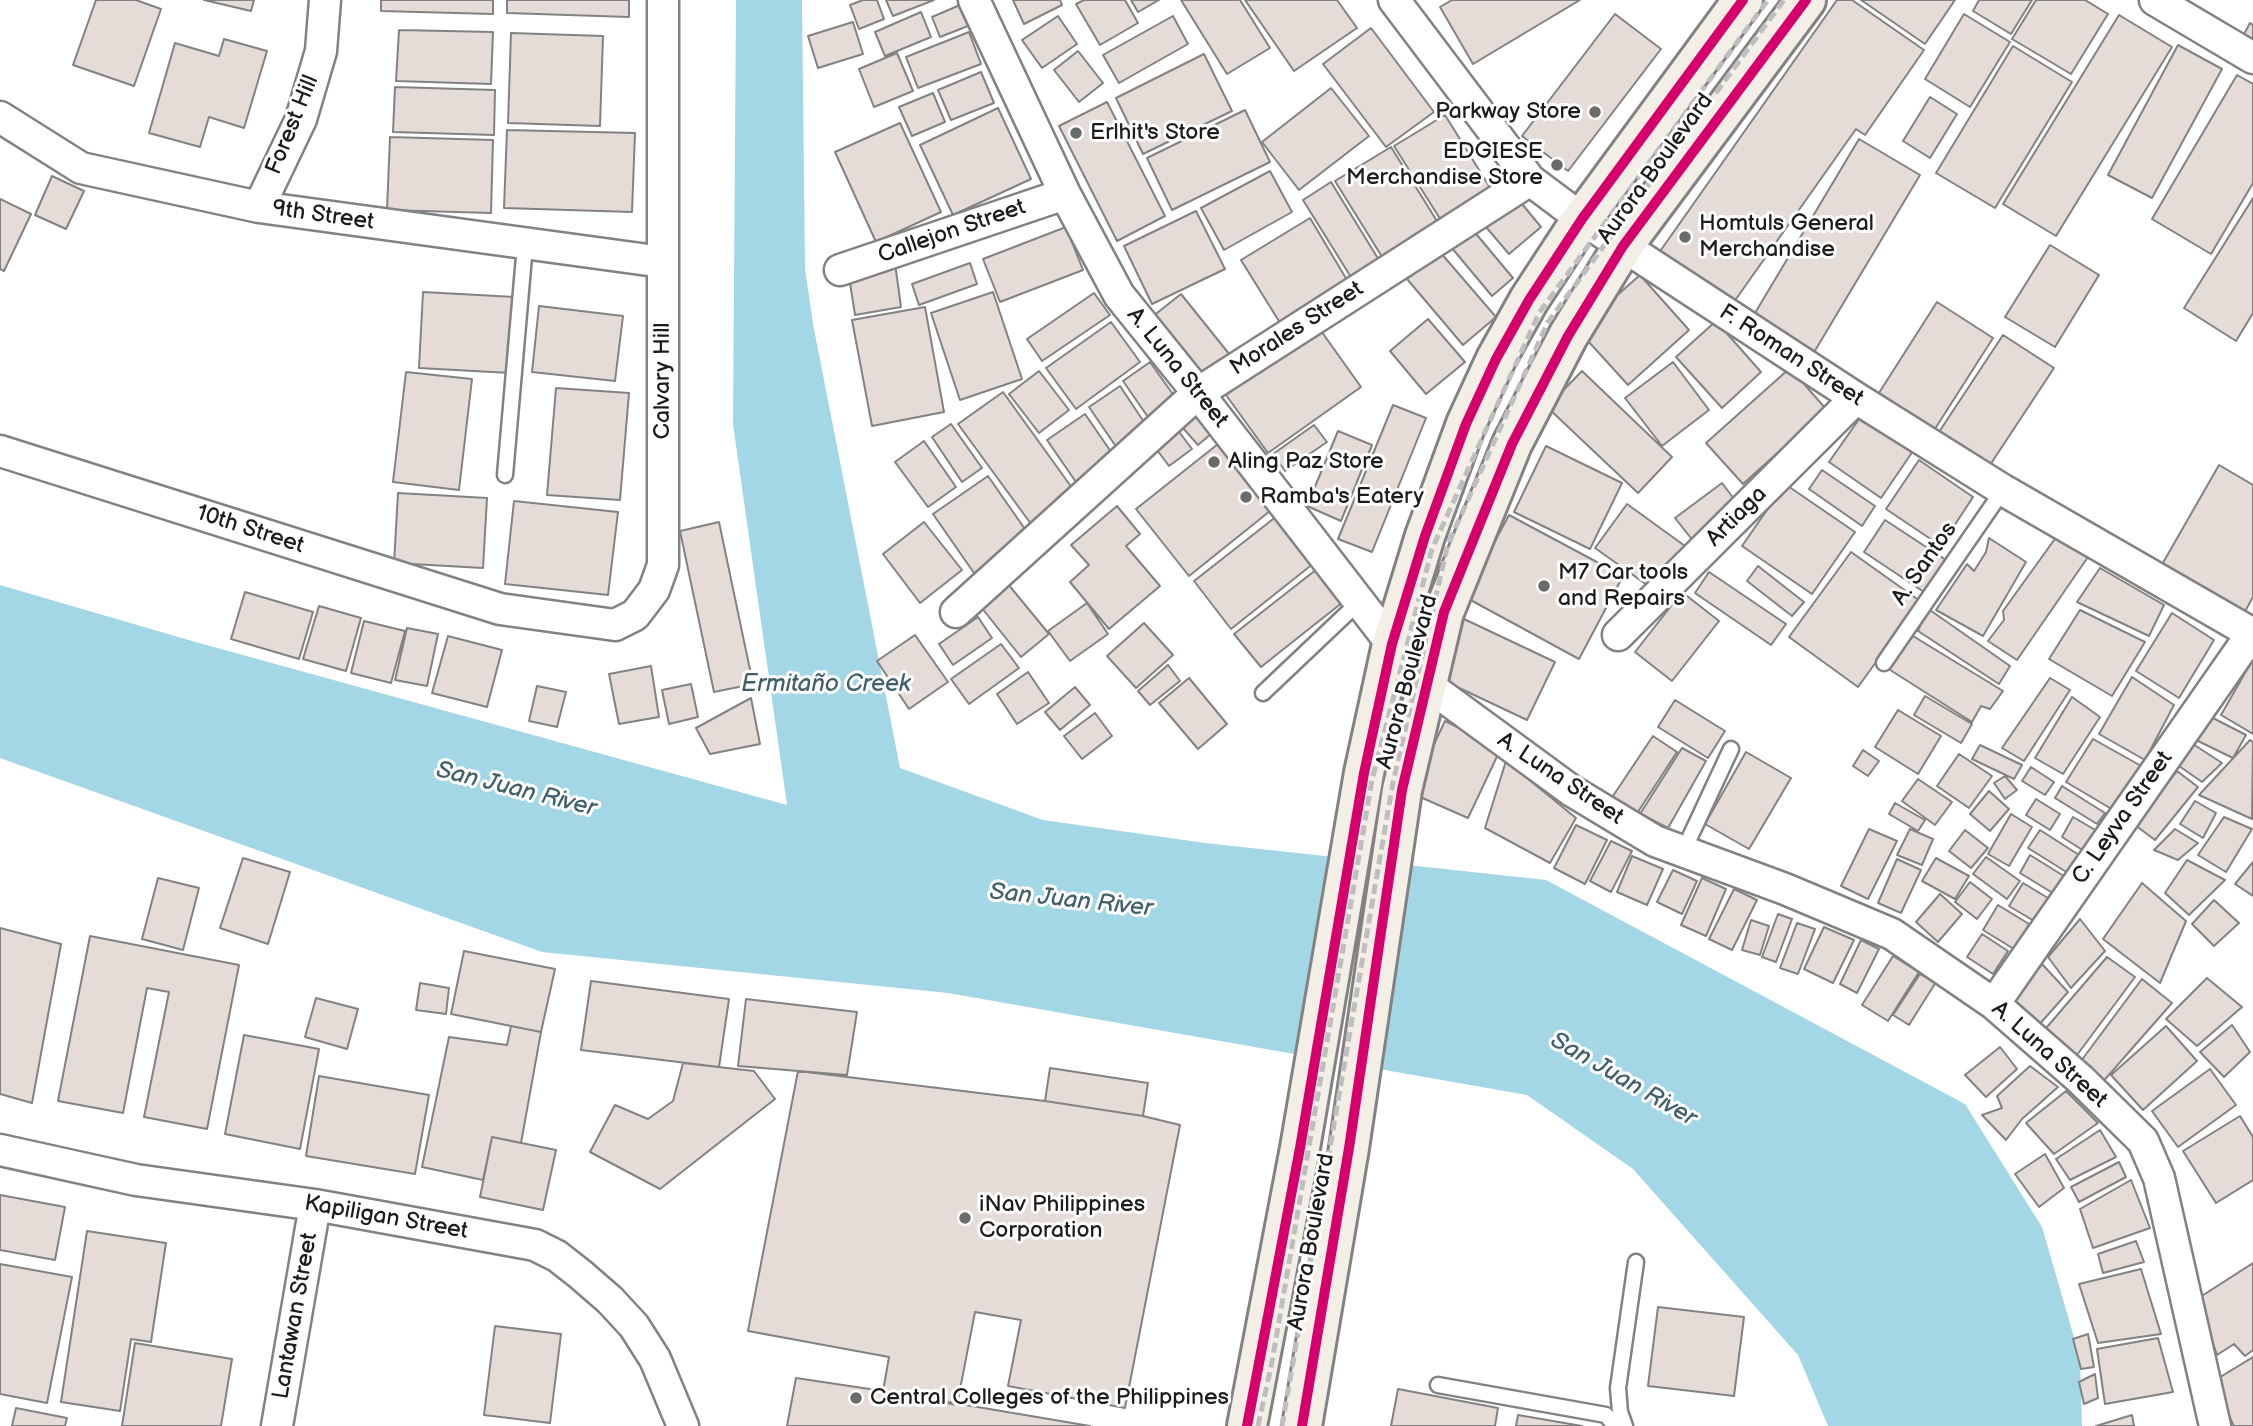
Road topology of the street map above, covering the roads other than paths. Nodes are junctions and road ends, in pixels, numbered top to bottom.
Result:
1 (325, 0) edge
2 (663, 0) edge
3 (974, 0) edge
4 (1394, 0) edge
5 (1743, 0) edge
6 (1806, 0) edge
7 (2155, 0) edge
8 (2253, 58) edge
9 (0, 117) edge
10 (1530, 180) junction
11 (1065, 194) junction
12 (259, 207) junction
13 (1582, 219) junction
14 (524, 245) junction
15 (1623, 246) junction
16 (663, 262) junction
17 (840, 270) dead end
18 (1198, 393) junction
19 (1856, 398) junction
20 (0, 451) edge
21 (505, 475) dead end
22 (2003, 490) junction
23 (1360, 601) junction
24 (500, 609) joint
25 (956, 612) dead end
26 (2253, 633) edge
27 (1618, 635) dead end
28 (1391, 644) junction
29 (1884, 663) dead end
30 (1426, 684) junction
31 (1264, 693) dead end
32 (1731, 749) dead end
33 (1683, 852) junction
34 (1994, 1004) junction
35 (0, 1150) edge
36 (315, 1205) junction
37 (1636, 1262) dead end
38 (1438, 1385) dead end
39 (277, 1426) edge
40 (683, 1426) edge
41 (1247, 1426) edge
42 (1302, 1426) edge
43 (1615, 1426) edge
44 (1625, 1426) edge
45 (2215, 1426) edge

1 - 12 street, Forest Hill
2 - 16 street, Calvary Hill
3 - 11 street, A. Luna Street
4 - 10 street, F. Roman Street
5 - 13 main road, Aurora Boulevard
6 - 15 main road, Aurora Boulevard
7 - 8 street
9 - 12 street, 9th Street
10 - 13 street, F. Roman Street
10 - 18 street, Morales Street
11 - 17 street, Callejon Street
11 - 18 street, A. Luna Street
12 - 14 street, 9th Street
13 - 15 street, F. Roman Street
13 - 28 main road, Aurora Boulevard
14 - 16 street, 9th Street
14 - 21 lane
15 - 19 street, F. Roman Street
15 - 30 main road, Aurora Boulevard
16 - 24 street, Calvary Hill
18 - 23 street, A. Luna Street
18 - 25 street, Morales Street
19 - 22 street, F. Roman Street
19 - 27 street, Artiaga
20 - 24 street, 10th Street
22 - 26 street, F. Roman Street
22 - 29 lane, A. Santos
23 - 28 street, A. Luna Street
23 - 31 lane
26 - 34 street, C. Leyva Street
28 - 30 street, A. Luna Street
28 - 41 main road, Aurora Boulevard
30 - 33 street, A. Luna Street
30 - 42 main road, Aurora Boulevard
32 - 33 lane
33 - 34 street, A. Luna Street
34 - 45 street, A. Luna Street
35 - 36 street, Kapiligan Street
36 - 39 street, Lantawan Street
36 - 40 street, Kapiligan Street
37 - 44 lane
38 - 43 lane

